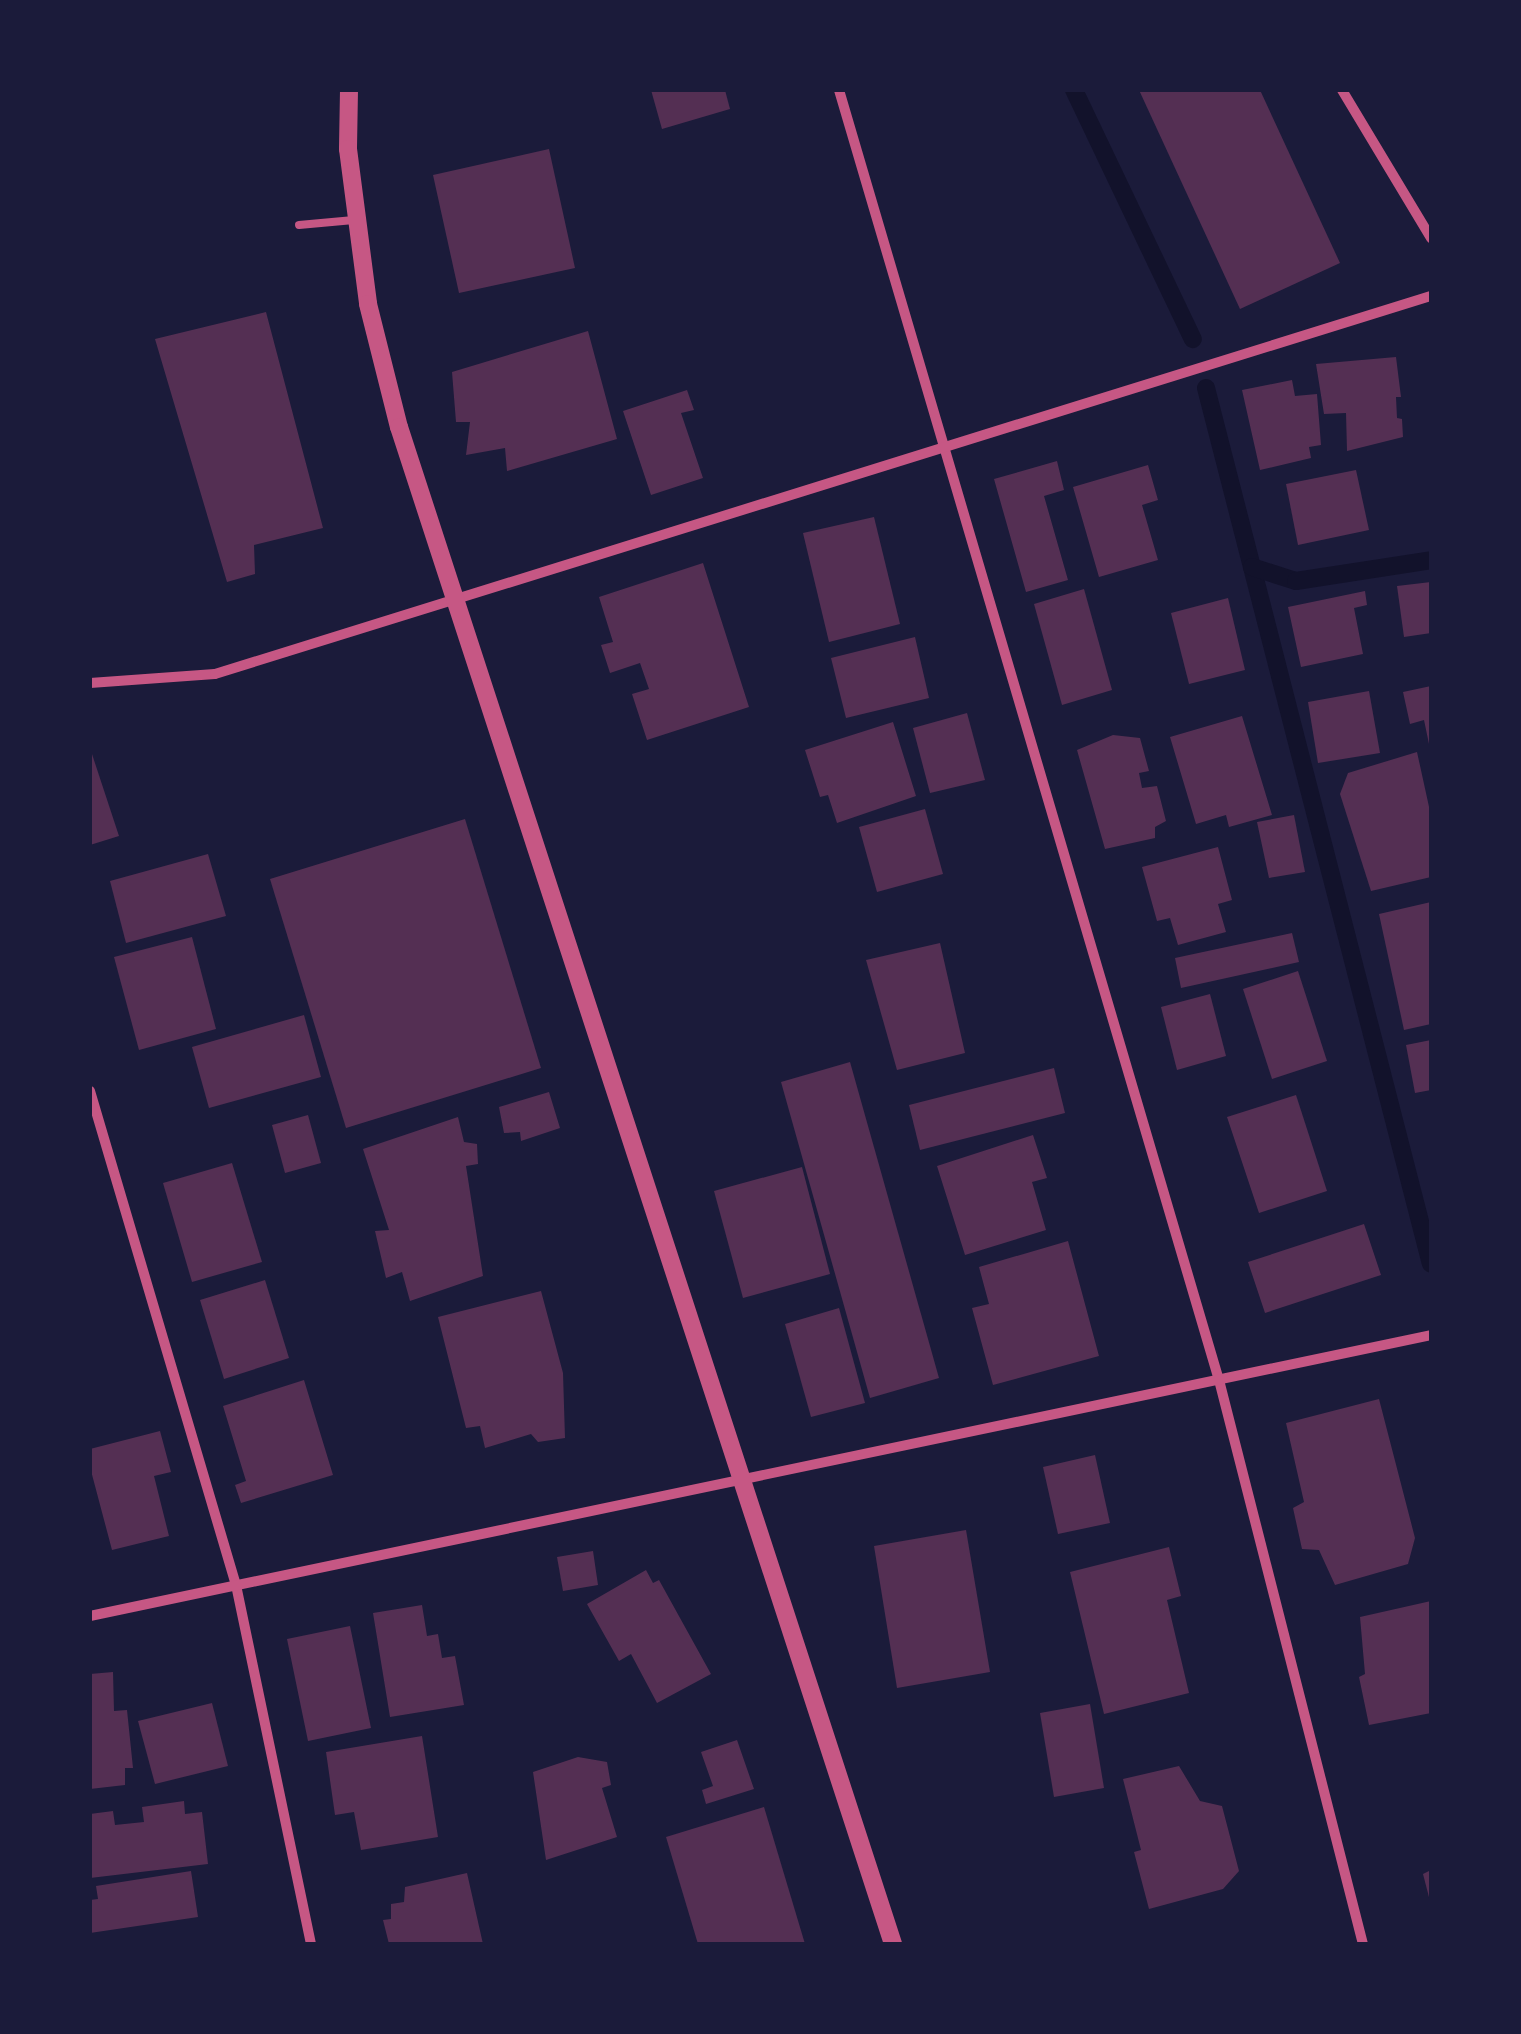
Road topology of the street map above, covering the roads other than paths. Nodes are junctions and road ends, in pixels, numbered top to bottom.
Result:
1 (349, 90) edge
2 (839, 90) edge
3 (1342, 90) edge
4 (357, 220) junction
5 (299, 225) dead end
6 (1431, 238) edge
7 (1431, 296) edge
8 (944, 444) junction
9 (456, 601) junction
10 (90, 683) edge
11 (90, 1091) edge
12 (1431, 1336) edge
13 (1219, 1380) junction
14 (740, 1478) junction
15 (236, 1586) junction
16 (90, 1616) edge
17 (311, 1944) edge
18 (893, 1944) edge
19 (1364, 1944) edge

1 - 4 street
2 - 8 street
3 - 6 street
4 - 5 lane
4 - 9 street
7 - 8 street
8 - 9 street
8 - 13 street
9 - 10 street
9 - 14 street
11 - 15 street
12 - 13 street
13 - 14 street
13 - 19 street
14 - 15 street
14 - 18 street
15 - 16 street
15 - 17 street

